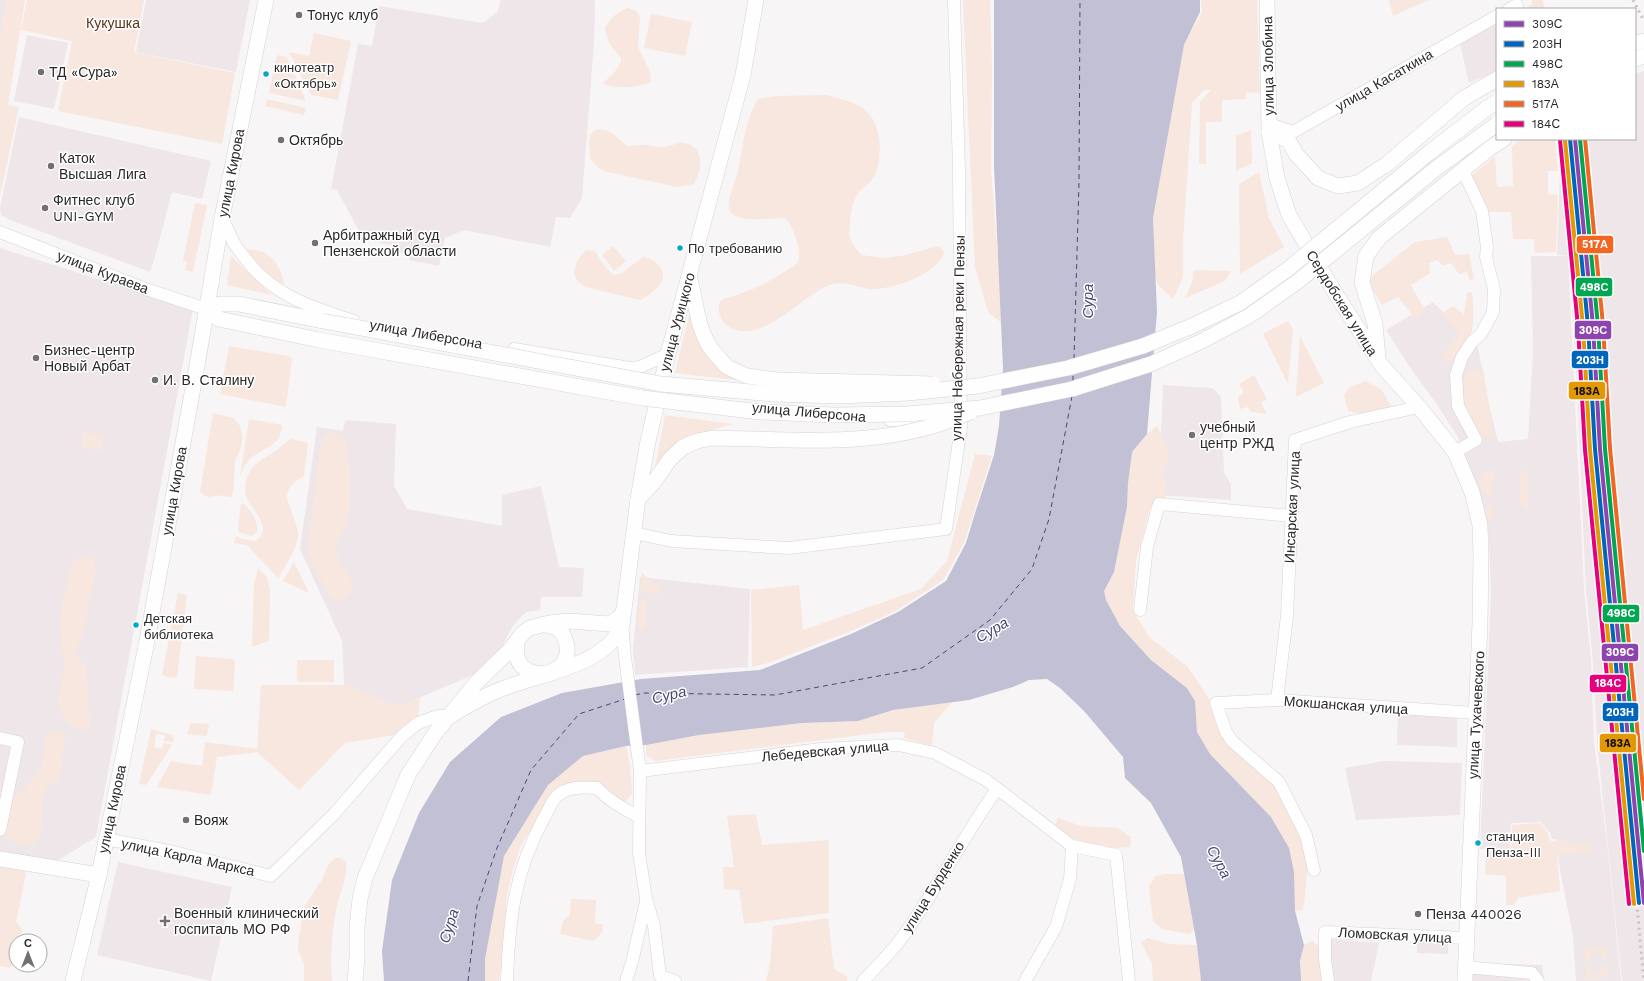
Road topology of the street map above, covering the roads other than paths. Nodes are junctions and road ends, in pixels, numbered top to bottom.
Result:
1 (266, 0) edge
2 (756, 0) edge
3 (954, 0) edge
4 (1266, 0) edge
5 (1496, 17) edge
6 (1496, 81) edge
7 (1496, 103) edge
8 (1496, 125) edge
9 (1269, 128) junction
10 (1502, 140) edge
11 (1463, 171) dead end
12 (222, 218) junction
13 (0, 232) edge
14 (689, 276) junction
15 (206, 309) junction
16 (668, 354) junction
17 (1378, 360) junction
18 (978, 386) junction
19 (658, 398) junction
20 (1419, 407) junction
21 (980, 408) junction
22 (960, 427) junction
23 (1455, 452) junction
24 (638, 499) junction
25 (1291, 516) junction
26 (634, 533) junction
27 (1140, 610) dead end
28 (623, 618) junction
29 (542, 624) junction
30 (518, 639) junction
31 (552, 672) junction
32 (1277, 700) junction
33 (1476, 713) junction
34 (450, 716) junction
35 (0, 738) edge
36 (640, 771) junction
37 (997, 789) junction
38 (639, 817) junction
39 (0, 830) edge
40 (106, 839) junction
41 (1072, 846) junction
42 (0, 859) edge
43 (1314, 870) dead end
44 (99, 875) junction
45 (646, 898) junction
46 (1466, 938) junction
47 (357, 956) junction
48 (1465, 974) edge
49 (73, 981) edge
50 (355, 981) edge
51 (360, 981) edge
52 (507, 981) edge
53 (626, 981) edge
54 (674, 981) edge
55 (863, 981) edge
56 (1025, 981) edge
57 (1129, 981) edge
58 (1328, 981) edge
59 (1538, 981) edge

1 - 12 main road, улица Кирова
2 - 14 main road, улица Урицкого
3 - 22 street, улица Набережная реки Пензы
4 - 9 main road, улица Злобина
5 - 9 street, улица Касаткина
6 - 9 main road
7 - 18 main road, bridge
8 - 21 main road, bridge
9 - 17 main road, Сердобская улица
10 - 17 main road
11 - 23 street
12 - 15 main road, улица Кирова
12 - 16 street, улица Либерсона
13 - 15 street, улица Кураева
14 - 16 main road, улица Урицкого
14 - 18 main road, bridge
15 - 18 main road, bridge
15 - 21 main road, bridge
15 - 40 main road, улица Кирова
16 - 19 main road, улица Урицкого
17 - 20 main road, Сердобская улица
19 - 22 street, улица Либерсона
19 - 24 main road, улица Урицкого
20 - 23 main road, Сердобская улица
20 - 25 street, Инсарская улица
21 - 24 main road, bridge
22 - 26 street, улица Набережная реки Пензы
23 - 33 main road, улица Тухачевского
24 - 26 main road, улица Урицкого
25 - 27 street
25 - 32 street, Инсарская улица
26 - 28 main road, улица Урицкого
28 - 29 main road
28 - 31 main road
28 - 36 street
29 - 30 main road
29 - 31 main road
30 - 31 main road
30 - 34 main road
31 - 34 main road
32 - 33 street, Мокшанская улица
32 - 43 street, Мокшанская улица
33 - 46 main road, улица Тухачевского
34 - 40 street, улица Карла Маркса
34 - 47 main road
35 - 39 street
36 - 37 street, Лебедевская улица
36 - 38 street
37 - 41 street, Лебедевская улица
37 - 55 street, улица Бурденко
38 - 45 street
38 - 52 street
40 - 44 main road, улица Кирова
41 - 56 street
41 - 57 street, Лебедевская улица
42 - 44 main road
44 - 49 main road, улица Кирова
45 - 53 street
45 - 54 street
46 - 48 main road, улица Тухачевского
46 - 58 street, Ломовская улица
47 - 50 main road
47 - 51 main road
48 - 59 street

